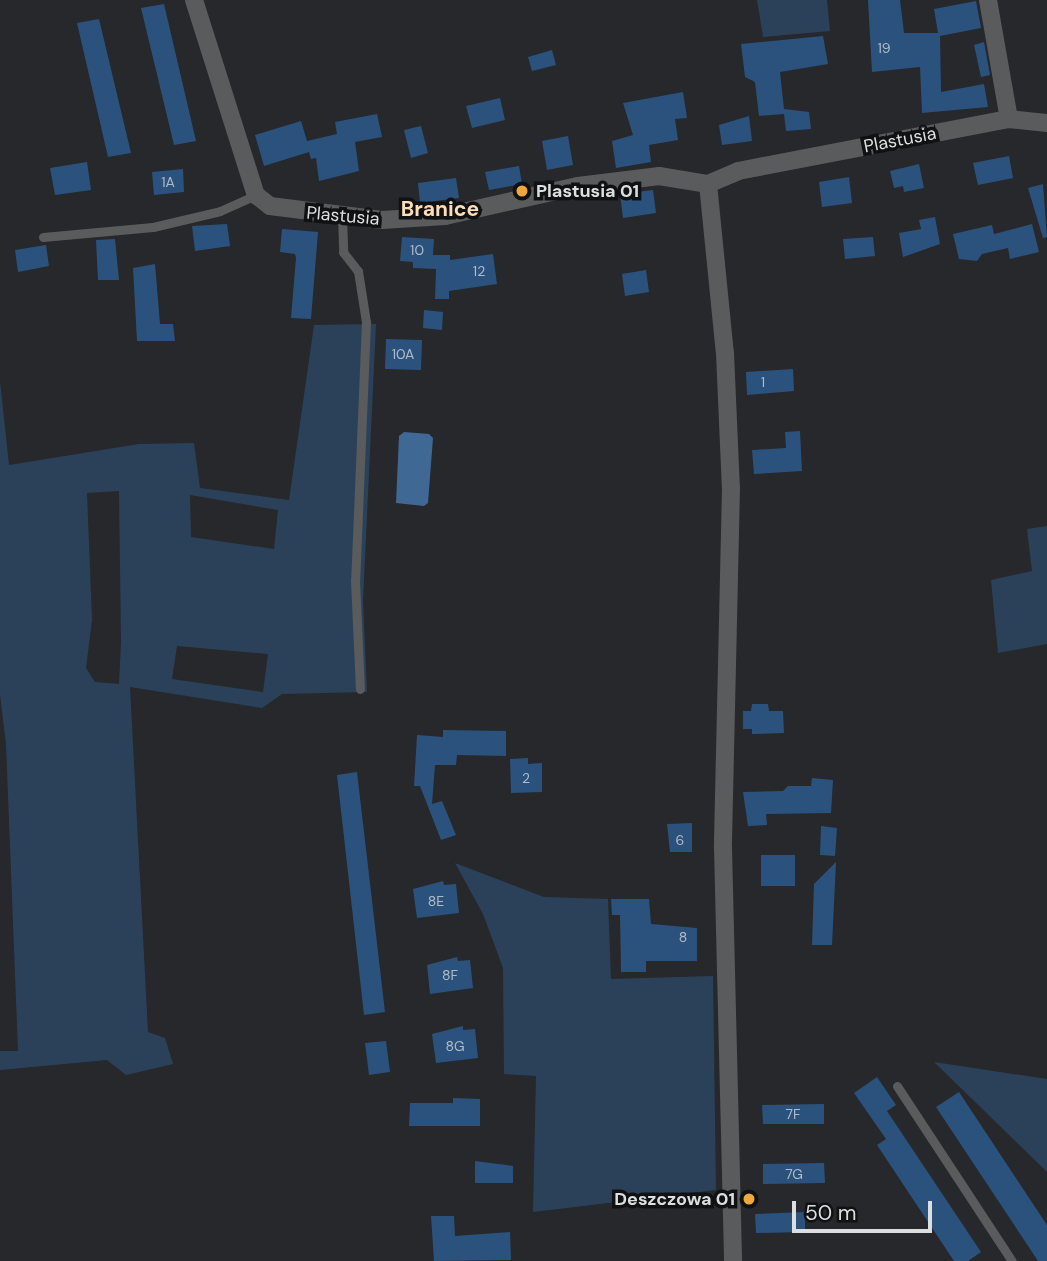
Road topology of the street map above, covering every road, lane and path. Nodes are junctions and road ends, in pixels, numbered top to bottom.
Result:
1 (194, 0) edge
2 (988, 0) edge
3 (1009, 119) junction
4 (1047, 123) edge
5 (708, 184) junction
6 (256, 195) junction
7 (342, 216) junction
8 (43, 237) dead end
9 (360, 689) dead end
10 (897, 1086) dead end
11 (733, 1261) edge
12 (1012, 1261) edge

1 - 6 street
2 - 3 street
3 - 4 street, Plastusia
3 - 5 street, Plastusia
5 - 7 street, Plastusia
5 - 11 street
6 - 7 street, Plastusia
6 - 8 lane
7 - 9 lane
10 - 12 lane

